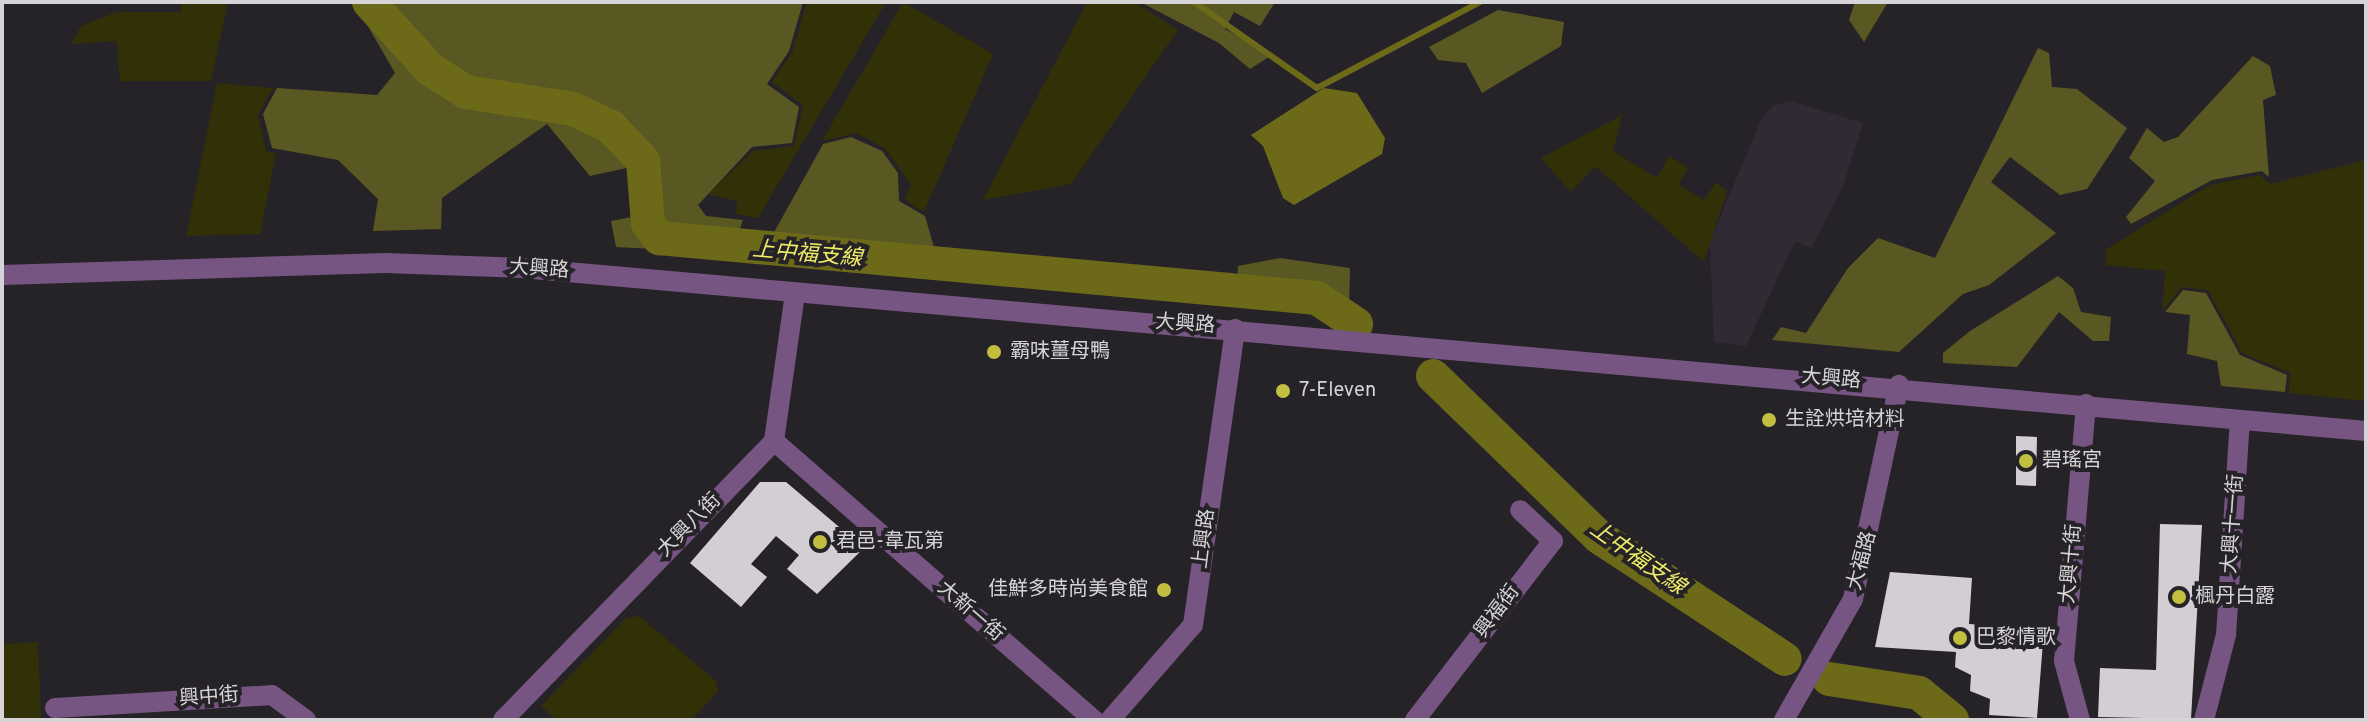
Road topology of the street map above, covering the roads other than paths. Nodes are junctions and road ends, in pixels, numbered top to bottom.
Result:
1 (2, 275) edge
2 (795, 293) junction
3 (1235, 329) junction
4 (1899, 385) junction
5 (2086, 404) junction
6 (2240, 420) junction
7 (2366, 431) edge
8 (774, 441) junction
9 (1520, 510) dead end
10 (55, 708) dead end
11 (306, 720) edge
12 (503, 720) edge
13 (1094, 720) edge
14 (1110, 720) edge
15 (1415, 720) edge
16 (1784, 720) edge
17 (2080, 720) edge
18 (2204, 720) edge

1 - 2 street, 大興路
2 - 3 street, 大興路
2 - 8 street
3 - 4 street, 大興路
3 - 14 street, 上興路
4 - 5 street, 大興路
4 - 16 street, 大福路
5 - 6 street, 大興路
5 - 17 street, 大興十街
6 - 7 street, 大興路
6 - 18 street, 大興十一街
8 - 12 street, 大興八街
8 - 13 street, 大新一街
9 - 15 street, 興福街
10 - 11 street, 興中街

